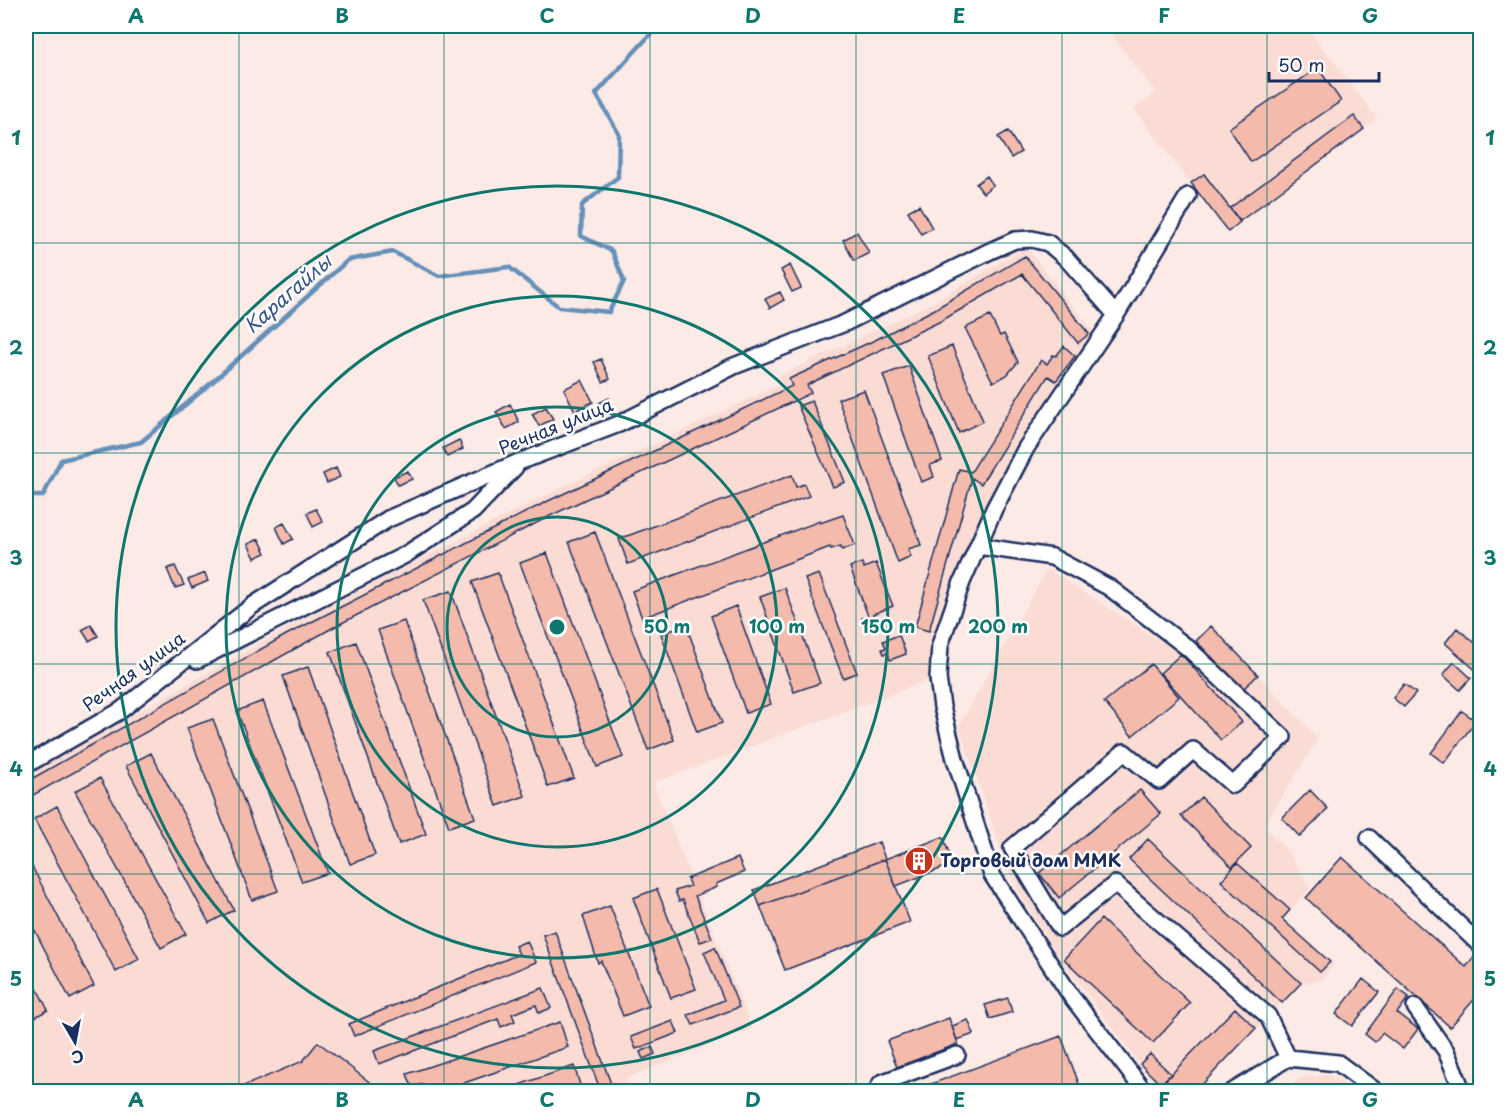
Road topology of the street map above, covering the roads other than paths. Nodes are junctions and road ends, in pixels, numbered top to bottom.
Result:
1 (1188, 196) dead end
2 (1116, 315) junction
3 (519, 462) junction
4 (978, 546) junction
5 (170, 673) junction
6 (26, 765) edge
7 (1369, 838) dead end
8 (1480, 945) edge
9 (1415, 1007) dead end
10 (957, 1055) dead end
11 (1288, 1058) junction
12 (876, 1092) edge
13 (1145, 1092) edge
14 (1232, 1092) edge
15 (1377, 1092) edge
16 (1463, 1092) edge

1 - 2 street
2 - 3 street, Речная улица
2 - 4 street
3 - 5 street, Речная улица
3 - 5 street
4 - 11 street
4 - 13 street
5 - 6 street, Речная улица
7 - 8 street
9 - 16 street
10 - 12 street
11 - 14 street
11 - 15 street

